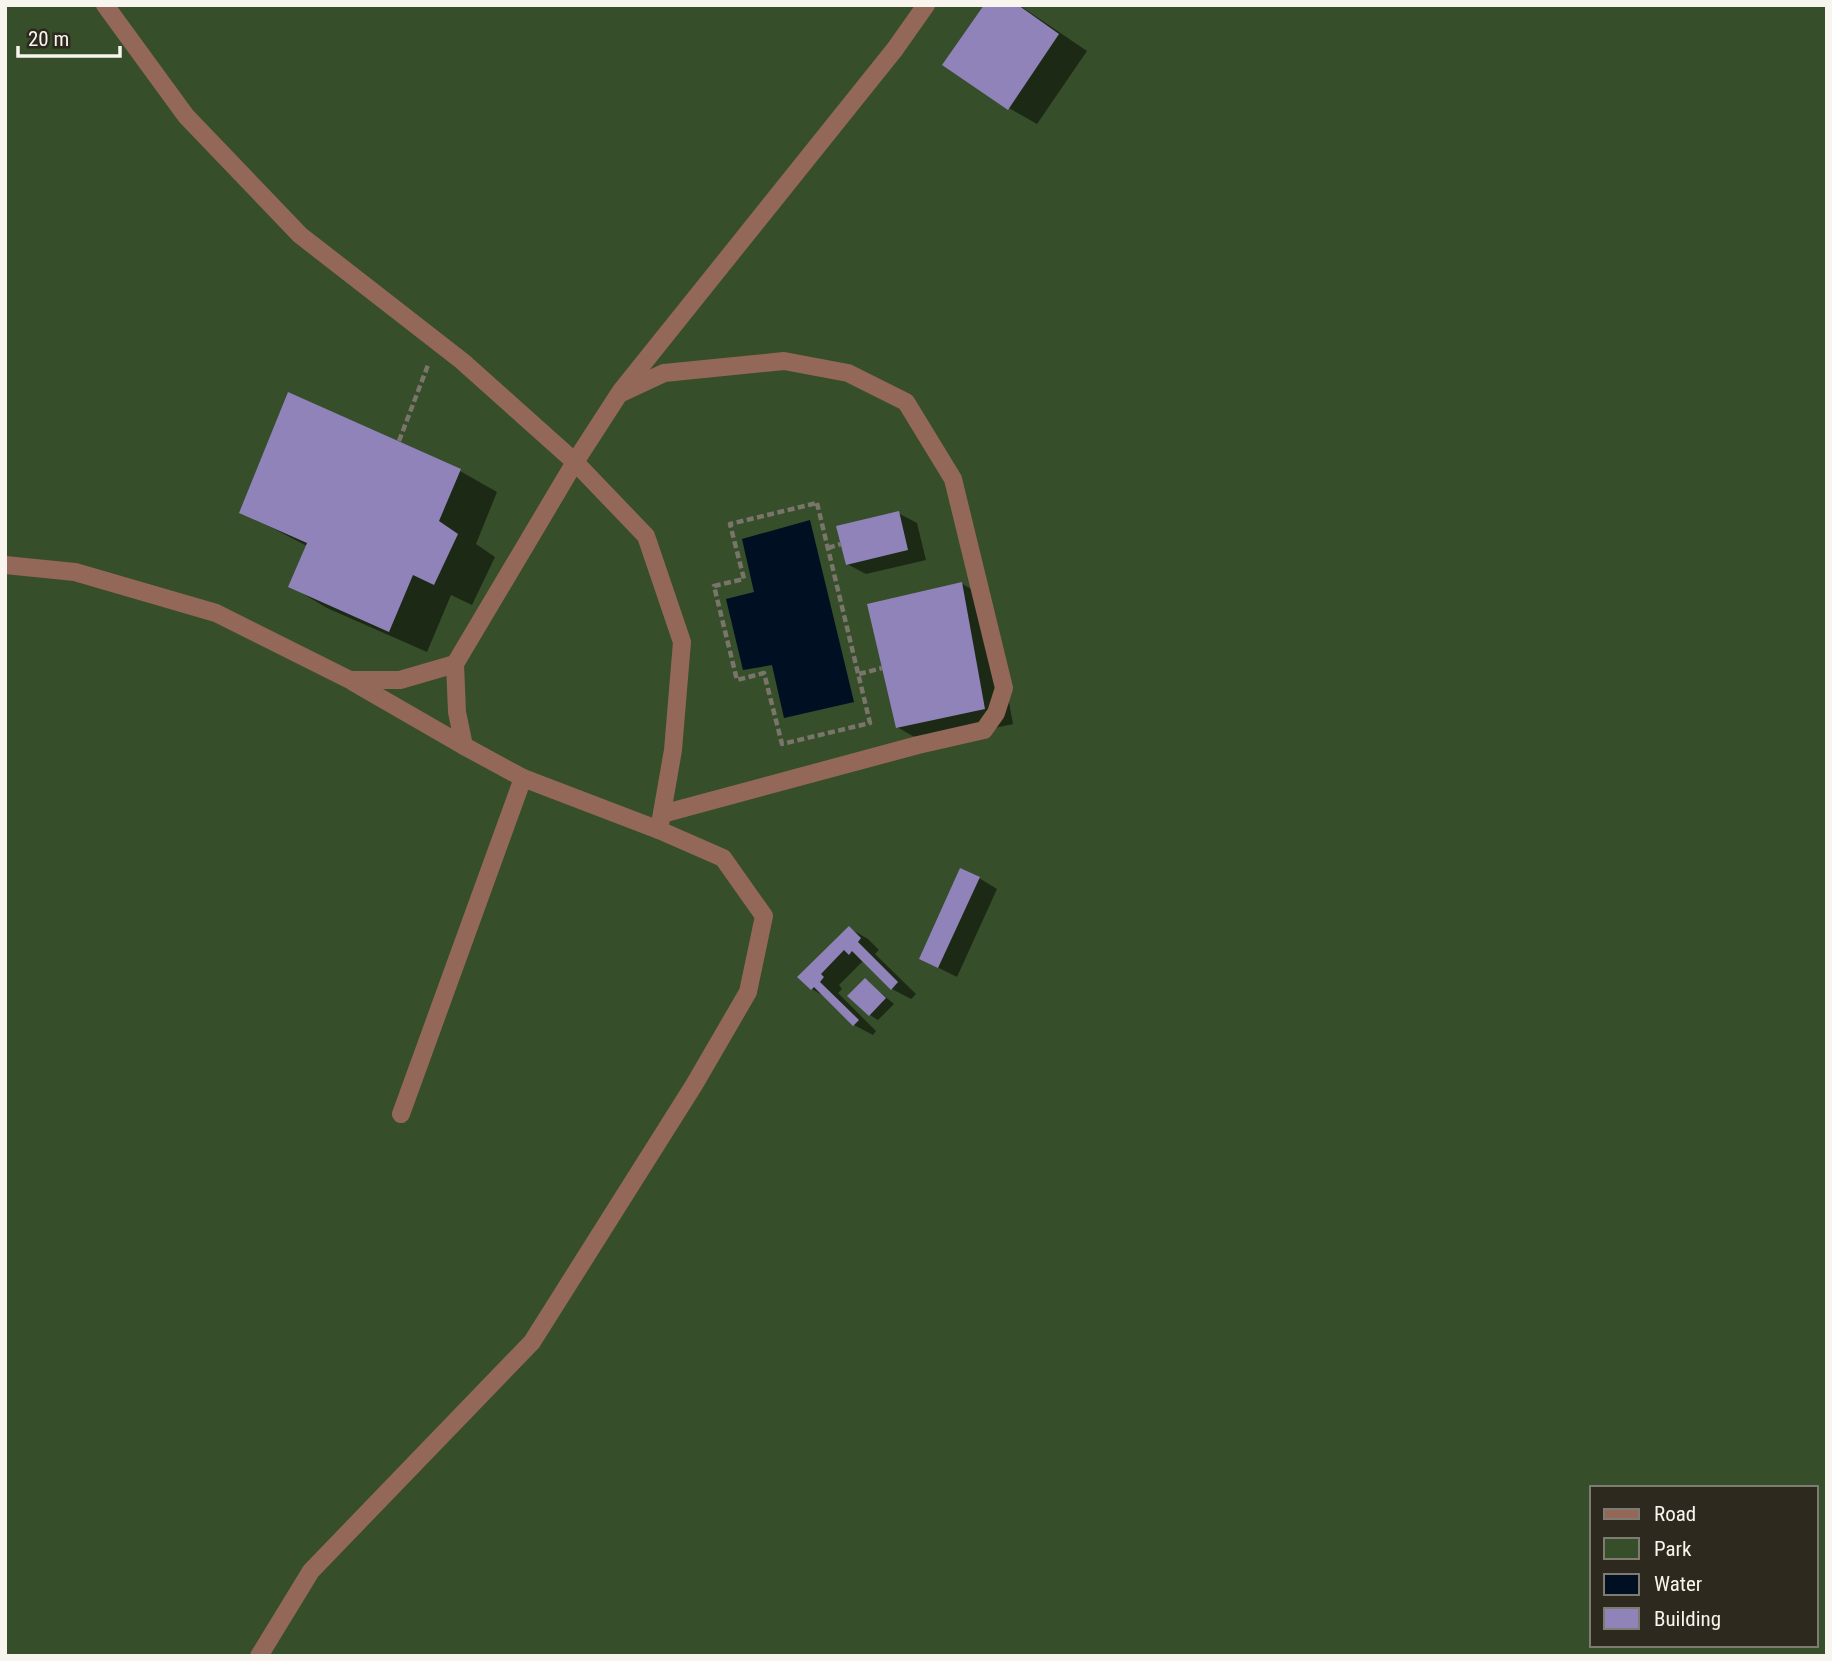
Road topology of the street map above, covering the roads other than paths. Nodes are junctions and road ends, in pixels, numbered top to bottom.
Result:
1 (105, 5) edge
2 (926, 5) edge
3 (619, 394) junction
4 (575, 462) junction
5 (5, 565) edge
6 (455, 664) junction
7 (350, 680) junction
8 (464, 746) junction
9 (523, 778) junction
10 (660, 822) junction
11 (401, 1114) dead end
12 (259, 1656) edge

1 - 4 lane
2 - 3 lane
3 - 4 lane
3 - 10 lane
4 - 6 lane
4 - 10 lane
5 - 7 lane
6 - 7 lane
6 - 8 lane
7 - 8 lane
8 - 9 lane
9 - 10 lane
9 - 11 lane
10 - 12 lane

